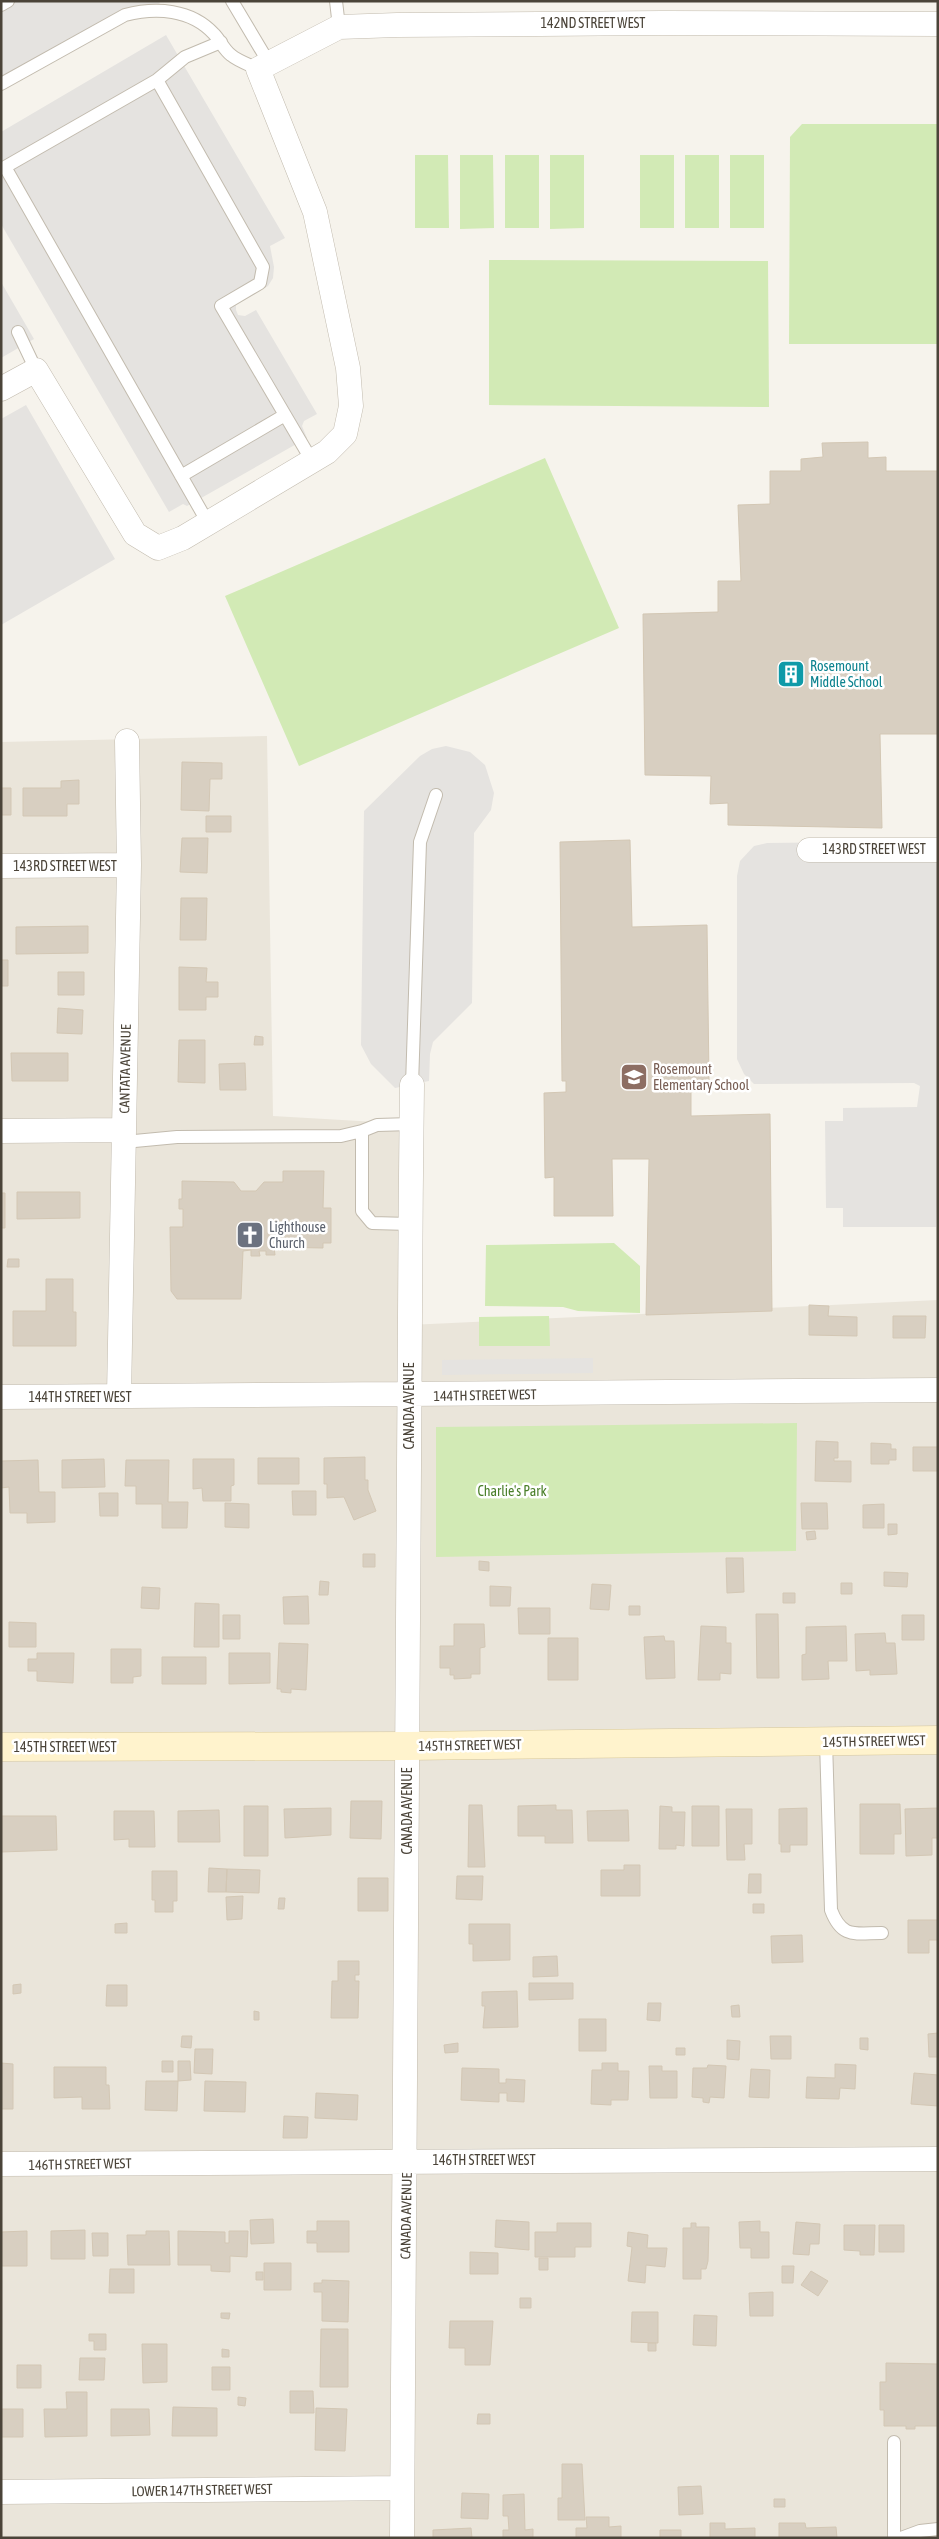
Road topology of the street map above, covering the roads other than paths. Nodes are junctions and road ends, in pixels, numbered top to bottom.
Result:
1 (8, 1) edge
2 (232, 1) edge
3 (336, 1) edge
4 (1, 5) edge
5 (938, 24) edge
6 (339, 27) junction
7 (221, 42) junction
8 (264, 66) junction
9 (157, 80) junction
10 (1, 84) edge
11 (18, 332) dead end
12 (36, 370) junction
13 (1, 390) edge
14 (285, 415) junction
15 (312, 461) junction
16 (181, 476) junction
17 (208, 523) junction
18 (127, 741) dead end
19 (436, 795) dead end
20 (935, 849) edge
21 (809, 850) dead end
22 (129, 865) junction
23 (1, 866) edge
24 (412, 1085) joint
25 (411, 1124) junction
26 (1, 1131) edge
27 (362, 1131) junction
28 (124, 1136) junction
29 (410, 1224) junction
30 (938, 1390) edge
31 (119, 1396) junction
32 (408, 1396) junction
33 (1, 1397) edge
34 (938, 1740) edge
35 (826, 1741) junction
36 (407, 1746) junction
37 (1, 1747) edge
38 (882, 1933) dead end
39 (938, 2159) edge
40 (407, 2161) junction
41 (1, 2164) edge
42 (894, 2442) dead end
43 (402, 2488) junction
44 (1, 2492) edge
45 (938, 2529) edge
46 (402, 2538) edge
47 (894, 2538) edge
48 (901, 2538) edge

1 - 4 lane
2 - 8 lane
3 - 6 lane
5 - 6 street, 142ND STREET WEST
6 - 8 street, 142ND STREET WEST
7 - 8 lane
7 - 9 lane
7 - 10 lane
8 - 15 street
9 - 14 lane
9 - 16 lane
11 - 12 lane
12 - 13 street
12 - 17 street
14 - 15 lane
14 - 16 lane
15 - 17 street
16 - 17 lane
18 - 22 street, CANTATA AVENUE
19 - 24 lane
20 - 21 street, 143RD STREET WEST
22 - 23 street, 143RD STREET WEST
22 - 28 street, CANTATA AVENUE
24 - 25 street, CANADA AVENUE
25 - 27 lane
25 - 29 street, CANADA AVENUE
26 - 28 street
27 - 28 lane
27 - 29 lane
28 - 31 street, CANTATA AVENUE
29 - 32 street, CANADA AVENUE
30 - 32 street, 144TH STREET WEST
31 - 32 street, 144TH STREET WEST
31 - 33 street, 144TH STREET WEST
32 - 36 street, CANADA AVENUE
34 - 35 street, 145TH STREET WEST
35 - 36 street, 145TH STREET WEST
35 - 38 lane
36 - 37 street, 145TH STREET WEST
36 - 40 street, CANADA AVENUE
39 - 40 street, 146TH STREET WEST
40 - 41 street, 146TH STREET WEST
40 - 43 street, CANADA AVENUE
42 - 47 lane
43 - 44 street, LOWER 147TH STREET WEST
43 - 46 street, CANADA AVENUE
45 - 48 lane

